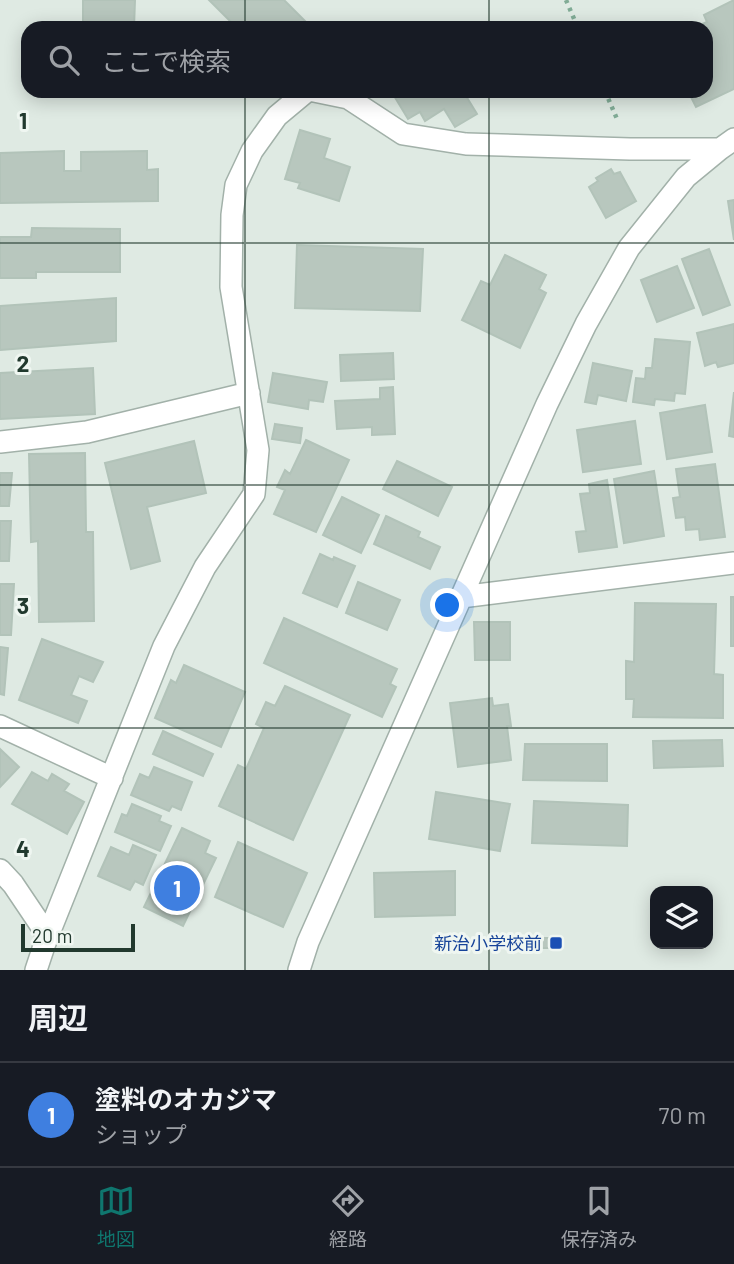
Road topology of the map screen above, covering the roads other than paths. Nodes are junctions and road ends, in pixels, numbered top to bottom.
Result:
1 (299, 98) edge
2 (344, 98) edge
3 (727, 144) edge
4 (249, 393) junction
5 (0, 442) edge
6 (734, 563) edge
7 (461, 597) junction
8 (0, 726) edge
9 (112, 778) junction
10 (0, 870) edge
11 (48, 936) junction
12 (36, 970) edge
13 (299, 970) edge

1 - 4 street
2 - 3 street
3 - 7 street
4 - 5 street
4 - 9 street
6 - 7 street
7 - 13 street
8 - 9 street
9 - 11 street
10 - 11 street
11 - 12 street

